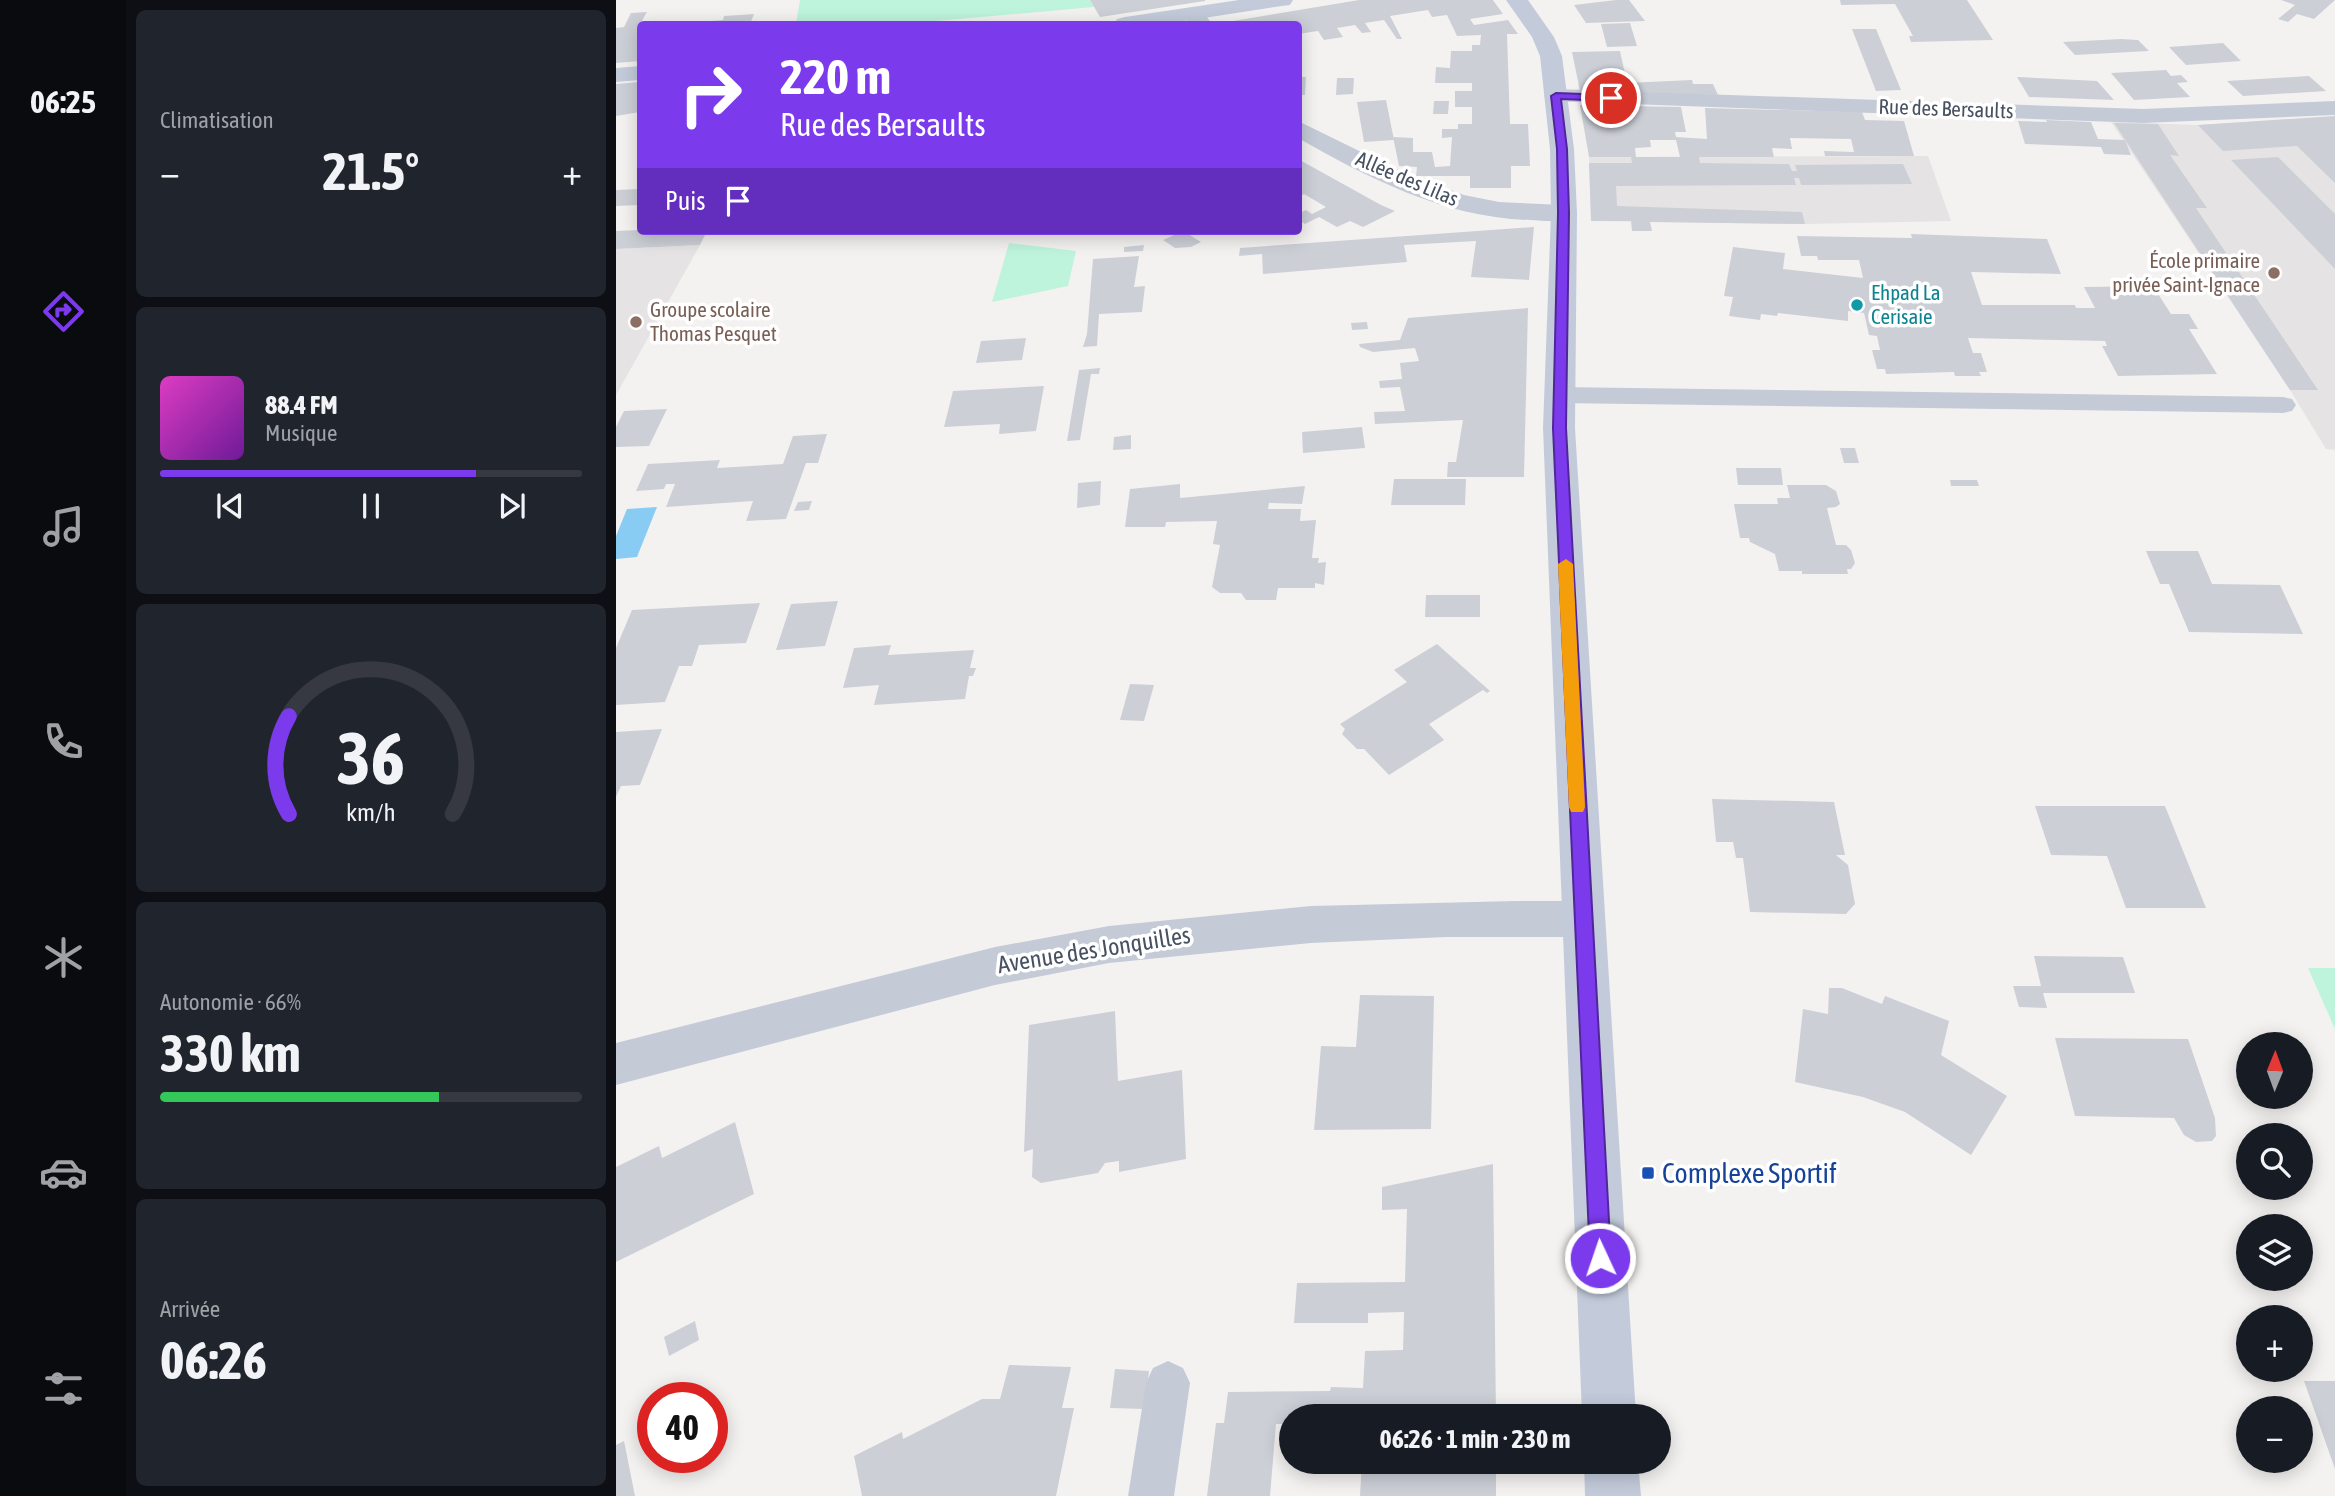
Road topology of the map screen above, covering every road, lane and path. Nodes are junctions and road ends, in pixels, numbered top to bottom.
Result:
1 (1517, 0) edge
2 (1274, 1) edge
3 (1197, 19) edge
4 (1168, 21) edge
5 (637, 74) edge
6 (616, 75) edge
7 (1556, 96) junction
8 (2335, 108) edge
9 (1302, 130) edge
10 (1564, 213) junction
11 (1558, 395) junction
12 (2283, 405) dead end
13 (1583, 919) junction
14 (616, 1064) edge
15 (1168, 1383) dead end
16 (1608, 1404) edge
17 (1612, 1474) edge
18 (1152, 1496) edge
19 (1613, 1496) edge

1 - 7 street
2 - 3 street
3 - 4 street
5 - 6 street
7 - 8 street, Rue des Bersaults
7 - 10 street
9 - 10 street, Allée des Lilas
10 - 11 street
11 - 12 lane
11 - 13 street
13 - 14 street, Avenue des Jonquilles
13 - 16 street
15 - 18 lane
17 - 19 street

